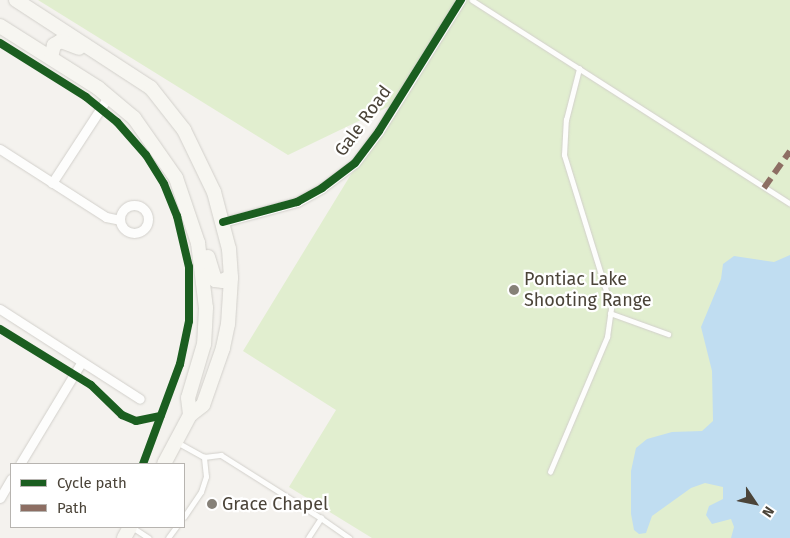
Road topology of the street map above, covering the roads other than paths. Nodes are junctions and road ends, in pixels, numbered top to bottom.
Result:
1 (16, 0) edge
2 (461, 0) edge
3 (472, 0) edge
4 (0, 26) edge
5 (51, 57) junction
6 (579, 69) junction
7 (151, 88) junction
8 (108, 97) junction
9 (0, 150) edge
10 (52, 182) junction
11 (790, 203) edge
12 (186, 208) junction
13 (120, 220) dead end
14 (223, 222) junction
15 (231, 276) junction
16 (0, 309) edge
17 (610, 313) junction
18 (668, 334) dead end
19 (203, 348) junction
20 (221, 354) junction
21 (81, 363) junction
22 (140, 399) dead end
23 (190, 415) junction
24 (176, 441) junction
25 (204, 457) junction
26 (21, 463) edge
27 (165, 463) edge
28 (550, 472) dead end
29 (10, 481) edge
30 (0, 498) edge
31 (185, 516) edge
32 (321, 518) junction
33 (133, 528) edge
34 (149, 538) edge
35 (308, 538) edge
36 (350, 538) edge

1 - 7 main road
2 - 14 street, Gale Road
3 - 6 lane
4 - 5 main road
5 - 7 main road
5 - 8 main road
6 - 11 lane
6 - 17 lane
7 - 14 main road
8 - 10 street
8 - 12 main road
9 - 10 street
10 - 13 street
12 - 15 main road
12 - 19 main road
14 - 15 main road
15 - 20 main road
16 - 21 street
17 - 18 lane
17 - 28 lane
19 - 20 main road
19 - 23 main road
20 - 23 main road
21 - 22 street
21 - 26 street
23 - 24 main road
24 - 25 lane
24 - 27 main road
25 - 31 lane
25 - 32 lane
29 - 30 street
32 - 35 lane
32 - 36 lane
33 - 34 lane

